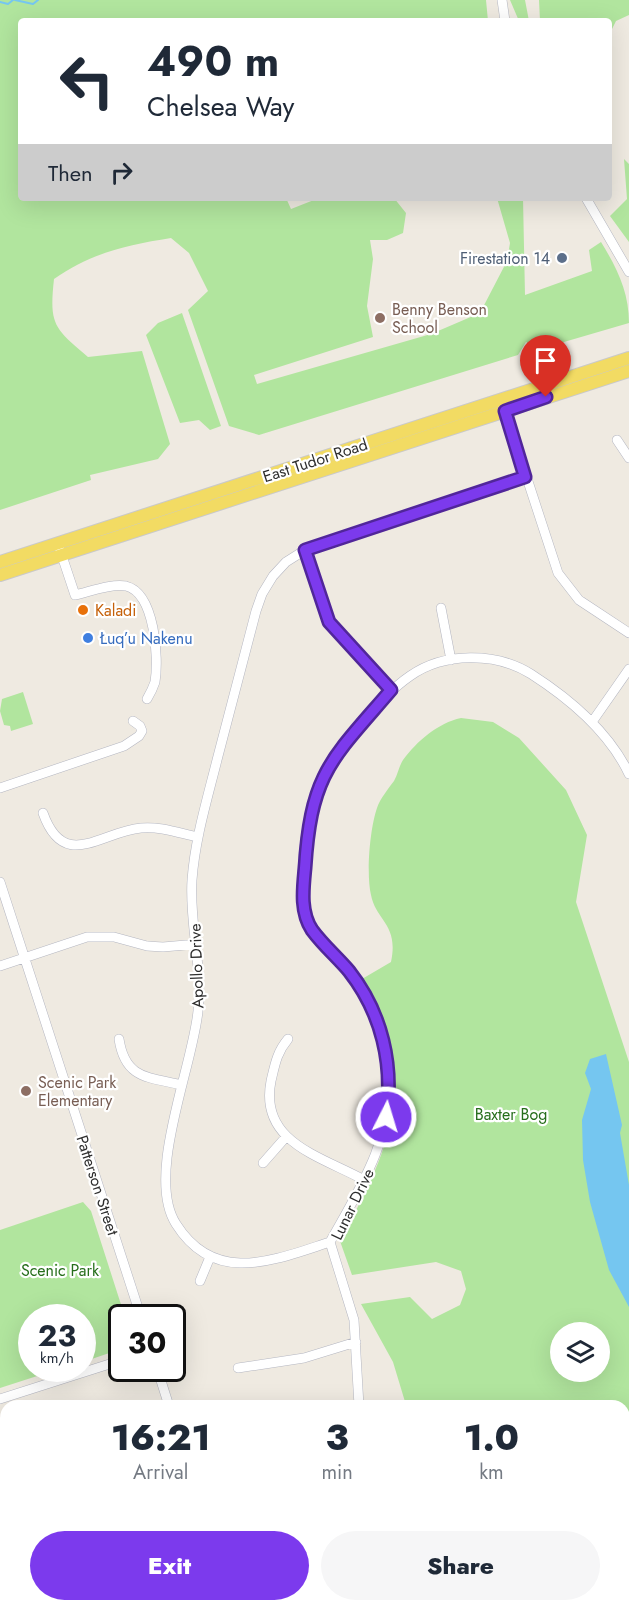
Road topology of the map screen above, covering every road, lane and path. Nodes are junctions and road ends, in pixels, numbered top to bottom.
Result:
1 (502, 0) edge
2 (505, 18) edge
3 (588, 201) edge
4 (629, 272) edge
5 (629, 358) edge
6 (629, 371) edge
7 (504, 405) junction
8 (618, 440) dead end
9 (629, 458) edge
10 (525, 477) junction
11 (59, 549) junction
12 (305, 550) junction
13 (0, 562) edge
14 (0, 574) edge
15 (441, 608) dead end
16 (629, 633) edge
17 (451, 660) junction
18 (629, 669) edge
19 (391, 690) junction
20 (147, 699) dead end
21 (133, 721) dead end
22 (592, 722) junction
23 (629, 774) edge
24 (0, 788) edge
25 (43, 813) dead end
26 (197, 837) junction
27 (0, 882) edge
28 (197, 944) junction
29 (25, 957) junction
30 (0, 966) edge
31 (119, 1039) dead end
32 (288, 1039) dead end
33 (182, 1085) junction
34 (285, 1138) junction
35 (263, 1163) dead end
36 (364, 1180) junction
37 (330, 1242) junction
38 (210, 1257) junction
39 (200, 1281) dead end
40 (137, 1304) edge
41 (356, 1342) junction
42 (108, 1364) edge
43 (238, 1368) dead end
44 (162, 1382) edge
45 (0, 1399) edge
46 (168, 1400) edge
47 (359, 1400) edge

1 - 2 street
3 - 4 street
5 - 7 main road, East Tudor Road
6 - 7 main road, East Tudor Road
7 - 10 street
7 - 11 main road, East Tudor Road
8 - 9 street
10 - 12 street, Apollo Drive
10 - 16 street
11 - 13 main road, East Tudor Road
11 - 14 main road, East Tudor Road
11 - 20 street
12 - 19 street
12 - 26 street, Apollo Drive
15 - 17 street
17 - 19 street, Lunar Drive
17 - 22 street
18 - 22 street
19 - 36 street, Lunar Drive
21 - 24 street
22 - 23 street
25 - 26 street
26 - 28 street, Apollo Drive
27 - 29 street, Patterson Street
28 - 29 street
28 - 33 street, Apollo Drive
29 - 30 street
29 - 40 street, Patterson Street
31 - 33 street
32 - 34 street
33 - 38 street, Apollo Drive
34 - 35 street
34 - 36 street
36 - 37 street, Lunar Drive
37 - 38 street
37 - 41 street, Lunar Drive
38 - 39 street
41 - 43 street
41 - 47 street, Lunar Drive
42 - 45 street
44 - 46 street

